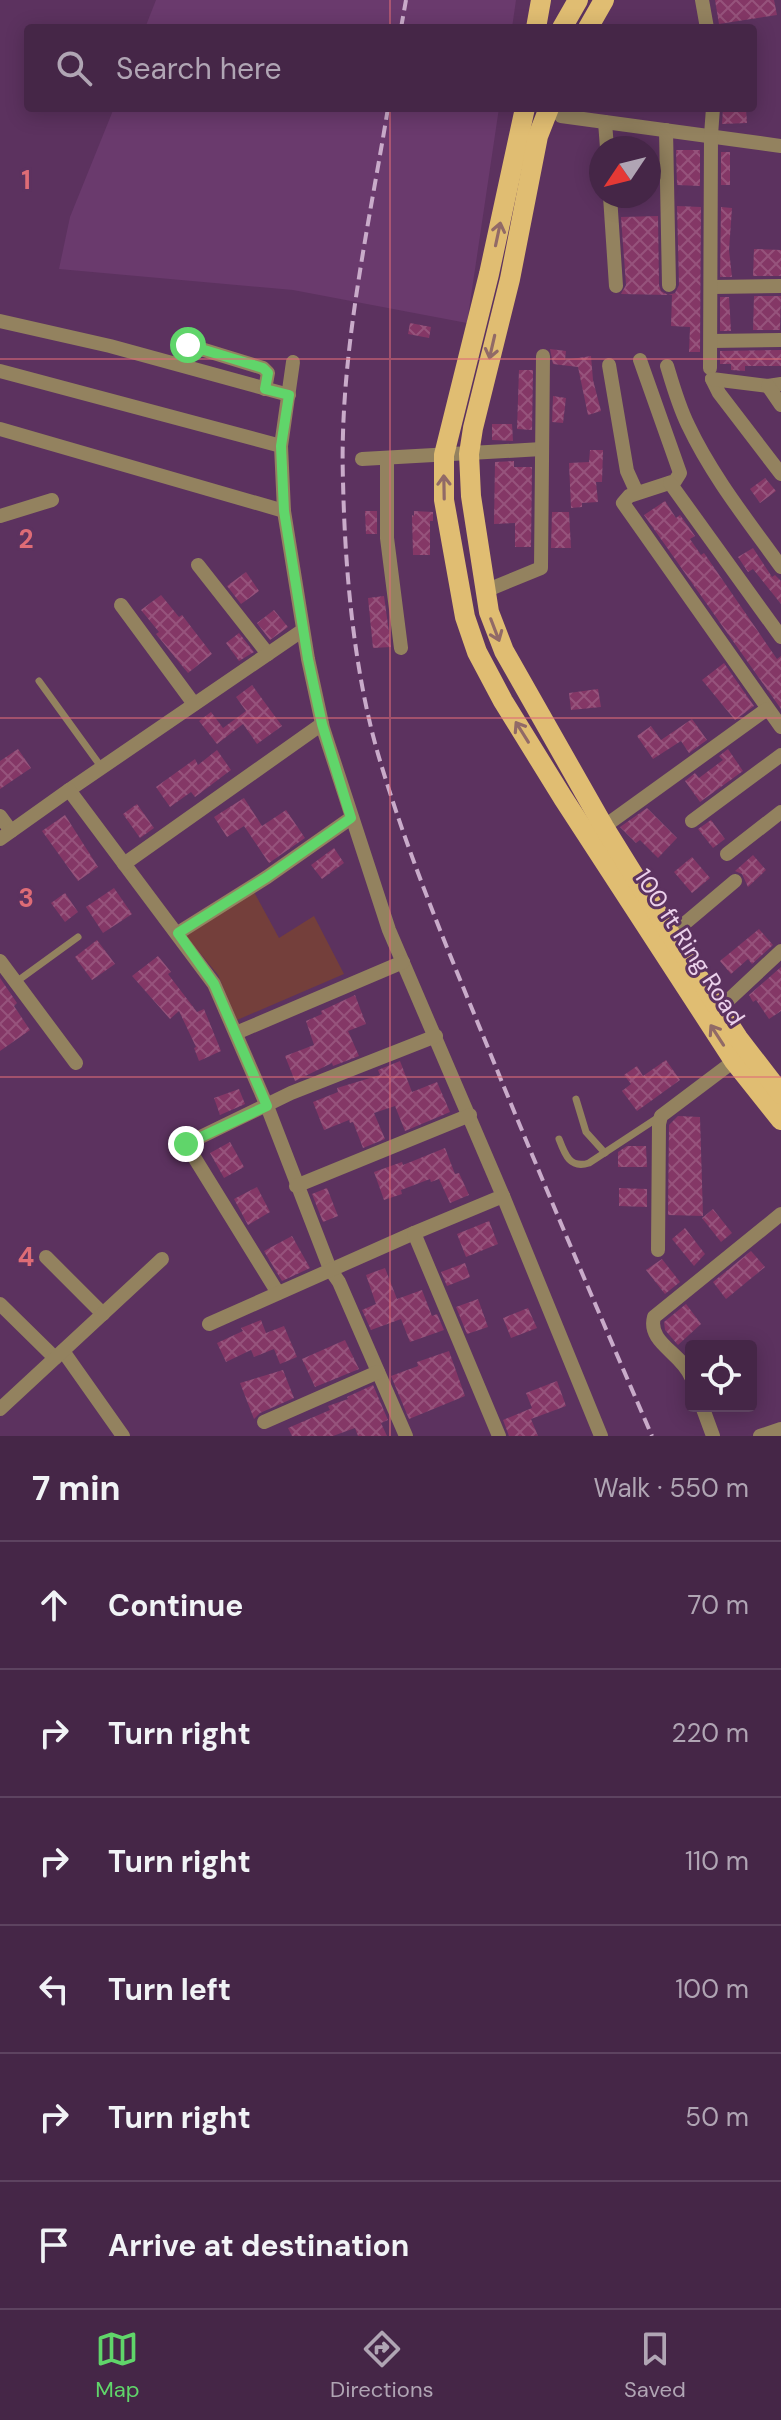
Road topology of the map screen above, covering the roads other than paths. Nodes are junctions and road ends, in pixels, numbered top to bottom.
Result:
1 (541, 0) edge
2 (578, 0) edge
3 (604, 0) edge
4 (702, 0) edge
5 (537, 24) edge
6 (564, 24) edge
7 (590, 24) edge
8 (706, 24) edge
9 (524, 112) edge
10 (547, 112) edge
11 (558, 112) edge
12 (713, 112) edge
13 (605, 122) junction
14 (666, 130) junction
15 (711, 135) junction
16 (606, 136) edge
17 (781, 146) edge
18 (611, 208) edge
19 (669, 285) dead end
20 (616, 286) dead end
21 (781, 286) edge
22 (712, 287) junction
23 (0, 321) edge
24 (781, 340) edge
25 (711, 341) junction
26 (188, 345) dead end
27 (543, 356) dead end
28 (640, 360) dead end
29 (293, 362) dead end
30 (609, 365) dead end
31 (667, 366) dead end
32 (0, 371) edge
33 (711, 373) junction
34 (774, 385) edge
35 (265, 389) junction
36 (289, 395) junction
37 (781, 405) edge
38 (0, 429) edge
39 (281, 446) junction
40 (542, 449) junction
41 (469, 454) junction
42 (444, 455) junction
43 (362, 459) dead end
44 (387, 459) junction
45 (781, 474) edge
46 (670, 483) junction
47 (637, 493) junction
48 (52, 500) dead end
49 (284, 511) junction
50 (0, 516) edge
51 (198, 565) dead end
52 (781, 567) edge
53 (485, 591) junction
54 (121, 605) dead end
55 (776, 620) edge
56 (303, 630) junction
57 (781, 637) edge
58 (401, 648) dead end
59 (268, 654) junction
60 (39, 681) dead end
61 (194, 704) junction
62 (767, 709) junction
63 (322, 724) junction
64 (781, 727) edge
65 (781, 755) edge
66 (102, 768) junction
67 (69, 790) junction
68 (781, 812) edge
69 (0, 816) edge
70 (351, 818) junction
71 (692, 821) dead end
72 (596, 832) junction
73 (6, 835) edge
74 (727, 854) dead end
75 (124, 864) junction
76 (735, 881) dead end
77 (178, 933) junction
78 (671, 935) junction
79 (78, 937) dead end
80 (781, 951) edge
81 (403, 962) junction
82 (2, 967) edge
83 (16, 982) junction
84 (719, 1009) junction
85 (236, 1033) junction
86 (436, 1036) junction
87 (734, 1061) junction
88 (76, 1063) dead end
89 (781, 1094) edge
90 (576, 1099) dead end
91 (267, 1106) junction
92 (470, 1115) junction
93 (661, 1116) junction
94 (781, 1120) edge
95 (559, 1139) dead end
96 (605, 1153) junction
97 (296, 1186) junction
98 (503, 1196) junction
99 (781, 1214) edge
100 (414, 1233) junction
101 (658, 1250) dead end
102 (46, 1257) dead end
103 (162, 1259) dead end
104 (330, 1269) junction
105 (278, 1293) junction
106 (0, 1304) edge
107 (103, 1314) junction
108 (209, 1324) dead end
109 (59, 1354) junction
110 (685, 1365) edge
111 (378, 1372) junction
112 (1, 1407) edge
113 (704, 1412) edge
114 (264, 1422) dead end
115 (781, 1429) edge
116 (123, 1436) edge
117 (406, 1436) edge
118 (499, 1436) edge
119 (601, 1436) edge
120 (713, 1436) edge
121 (760, 1436) edge

1 - 5 main road
2 - 6 main road
3 - 7 main road
4 - 8 street
42 -> 9 main road, 100 ft Ring Road
10 -> 41 main road
11 - 13 street
12 - 15 street
13 - 14 street
13 - 16 street
14 - 15 street
14 - 19 street
15 - 17 street
15 - 22 street
18 - 20 street
21 - 22 street
22 - 25 street
23 - 35 street
24 - 25 street
25 - 33 street
26 - 35 street
27 - 40 street
28 - 46 street
29 - 36 street
30 - 47 street
31 - 52 street
32 - 39 street
33 - 34 street
33 - 45 street
34 - 37 street
35 - 36 street
36 - 39 street
38 - 49 street
39 - 49 street
40 - 41 street
40 - 53 street
41 - 42 street
41 - 53 main road
42 - 44 street
72 -> 42 main road, 100 ft Ring Road
43 - 44 street
44 - 58 street
46 - 47 street
46 - 55 street
47 - 62 street
48 - 50 street
49 - 56 street
51 - 59 street
53 -> 72 main road
54 - 61 street
55 - 57 street
56 - 59 street
56 - 63 street
59 - 61 street
60 - 66 lane
61 - 66 street
62 - 64 street
62 - 72 street
63 - 70 street
63 - 75 street
65 - 71 street
66 - 67 street
67 - 73 street
67 - 75 street
68 - 74 street
69 - 73 street
70 - 77 street
70 - 81 street
72 - 78 main road
87 -> 72 main road, 100 ft Ring Road
75 - 77 street
76 - 78 street
77 - 85 street
78 - 84 main road
79 - 83 lane
80 - 84 street
81 - 85 street
81 - 86 street
82 - 83 street
83 - 88 street
84 - 89 main road
85 - 91 street
86 - 91 street
86 - 92 street
87 - 93 street
87 - 94 main road, 100 ft Ring Road
90 - 96 lane
91 - 97 street
91 - 105 street
92 - 97 street
92 - 98 street
93 - 96 lane
93 - 101 street
95 - 96 lane
97 - 104 street
98 - 100 street
98 - 119 street
99 - 110 street
100 - 104 street
100 - 118 street
102 - 107 street
103 - 107 street
104 - 105 street
104 - 111 street
105 - 108 street
106 - 109 street
107 - 109 street
109 - 112 street
109 - 116 street
111 - 114 street
111 - 117 street
113 - 120 street
115 - 121 street

